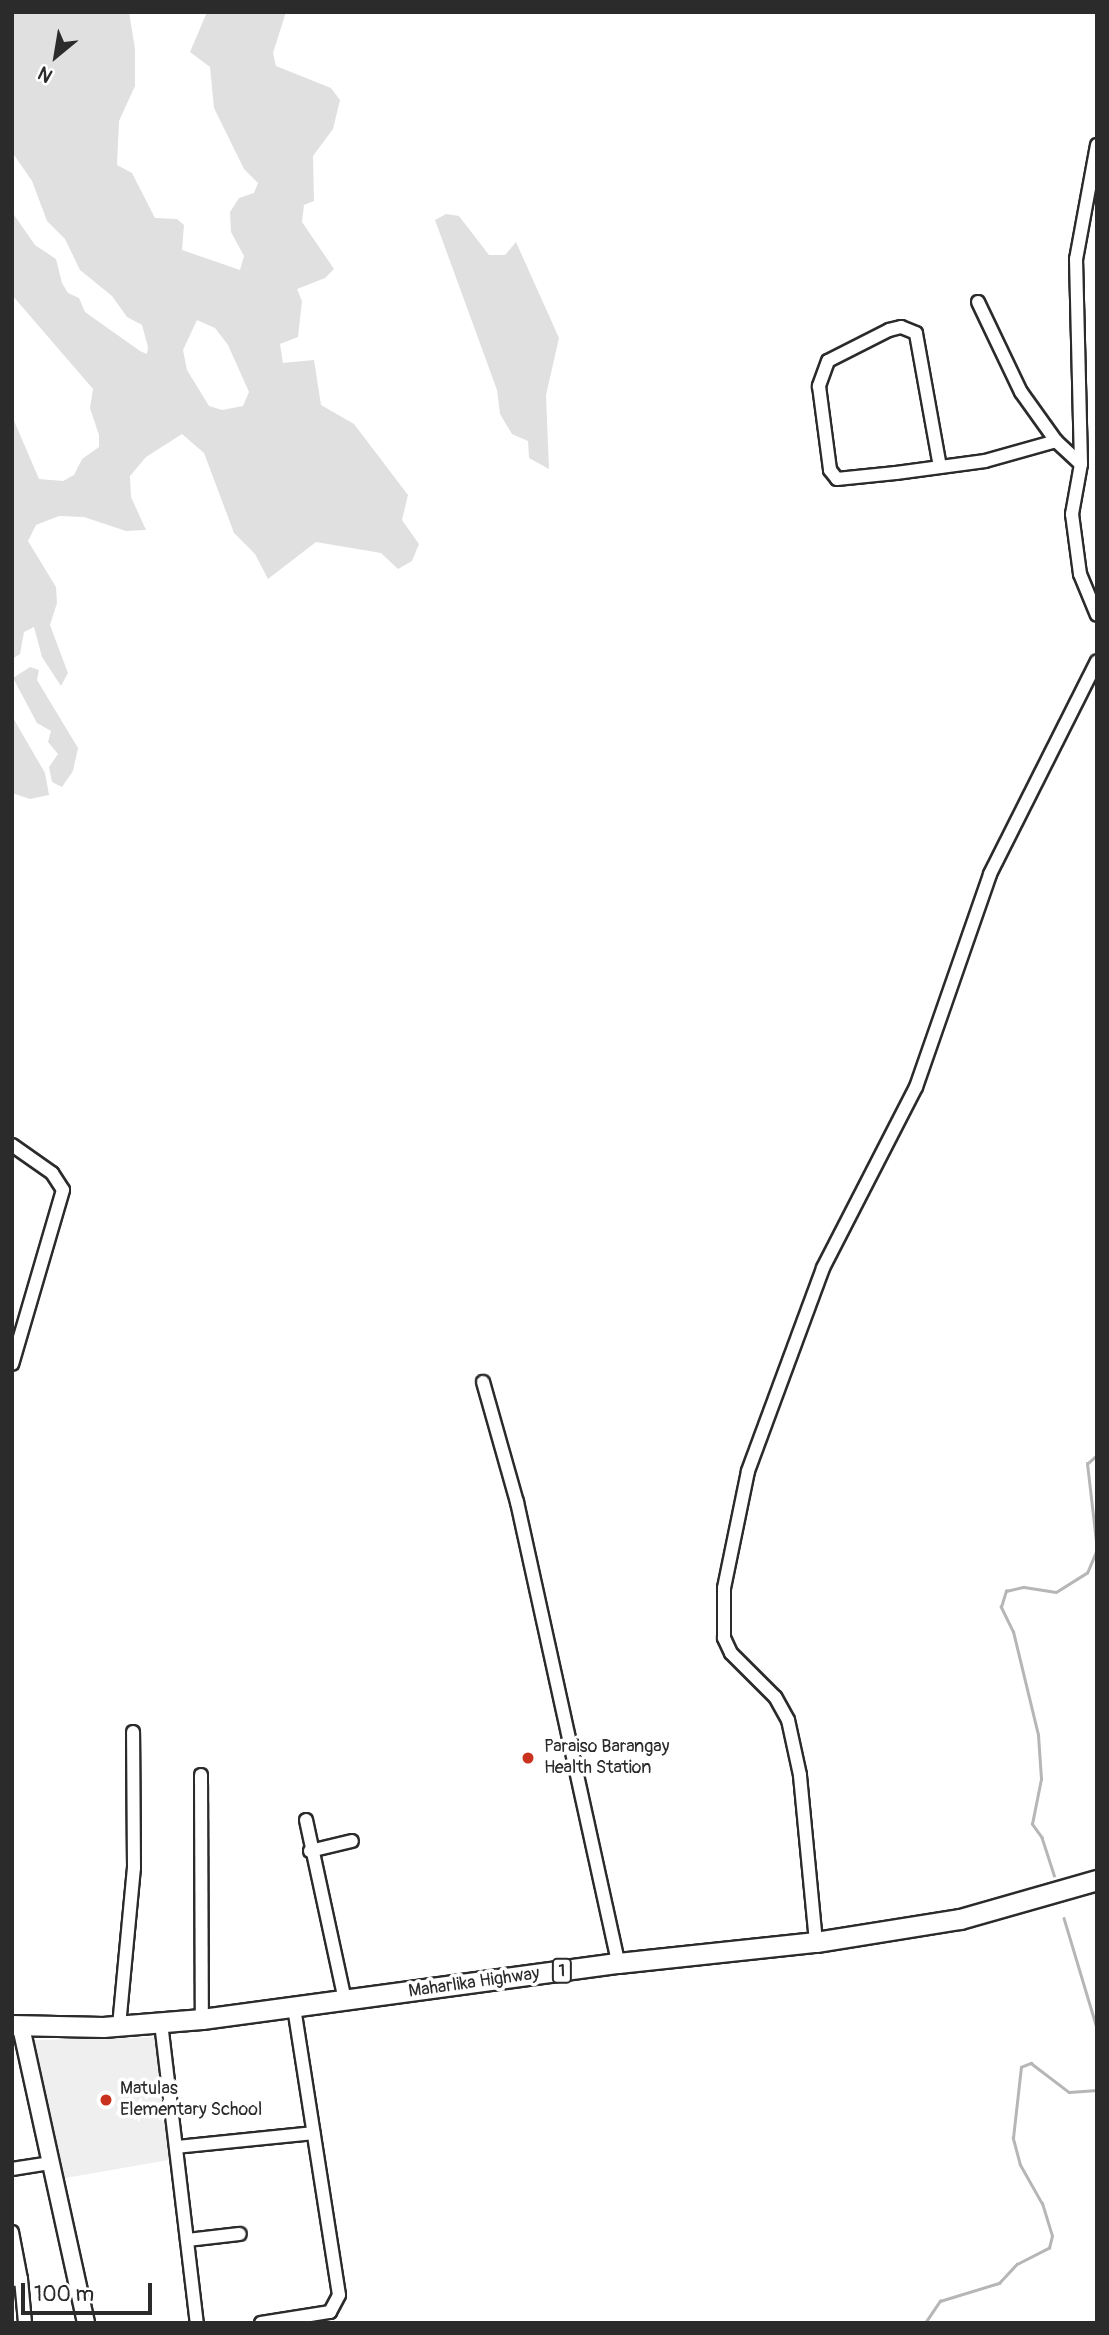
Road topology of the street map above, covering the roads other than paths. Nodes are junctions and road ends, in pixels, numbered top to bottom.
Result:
1 (1097, 145) edge
2 (978, 302) dead end
3 (1056, 441) junction
4 (1081, 464) junction
5 (940, 467) junction
6 (1097, 615) edge
7 (1097, 662) edge
8 (12, 1145) edge
9 (12, 1364) edge
10 (483, 1382) dead end
11 (133, 1732) dead end
12 (201, 1775) dead end
13 (306, 1820) dead end
14 (352, 1841) dead end
15 (310, 1851) junction
16 (1097, 1880) edge
17 (816, 1942) junction
18 (618, 1963) junction
19 (345, 2001) junction
20 (294, 2008) junction
21 (202, 2019) junction
22 (161, 2023) junction
23 (17, 2026) edge
24 (119, 2026) junction
25 (313, 2133) junction
26 (176, 2147) junction
27 (50, 2162) junction
28 (12, 2169) edge
29 (12, 2232) edge
30 (240, 2234) dead end
31 (187, 2240) junction
32 (17, 2279) edge
33 (26, 2323) edge
34 (86, 2323) edge
35 (197, 2323) edge
36 (261, 2323) edge

1 - 4 street
2 - 3 street
3 - 4 street
3 - 5 street
4 - 6 street
5 - 5 street
7 - 17 street
8 - 9 street
10 - 18 street
11 - 24 street
12 - 21 street
13 - 15 street
14 - 15 street
15 - 19 street
16 - 17 highway, Maharlika Highway / 1
17 - 18 highway, Maharlika Highway / 1
18 - 19 highway, Maharlika Highway / 1
19 - 20 highway, Maharlika Highway / 1
20 - 21 highway, Maharlika Highway / 1
20 - 25 street
21 - 22 highway, Maharlika Highway / 1
22 - 24 highway, Maharlika Highway / 1
22 - 26 street
23 - 24 highway, Maharlika Highway / 1
23 - 27 main road
25 - 26 street
25 - 36 street
26 - 31 street
27 - 28 street
27 - 34 main road
29 - 32 street
30 - 31 street
31 - 35 street
32 - 33 street

